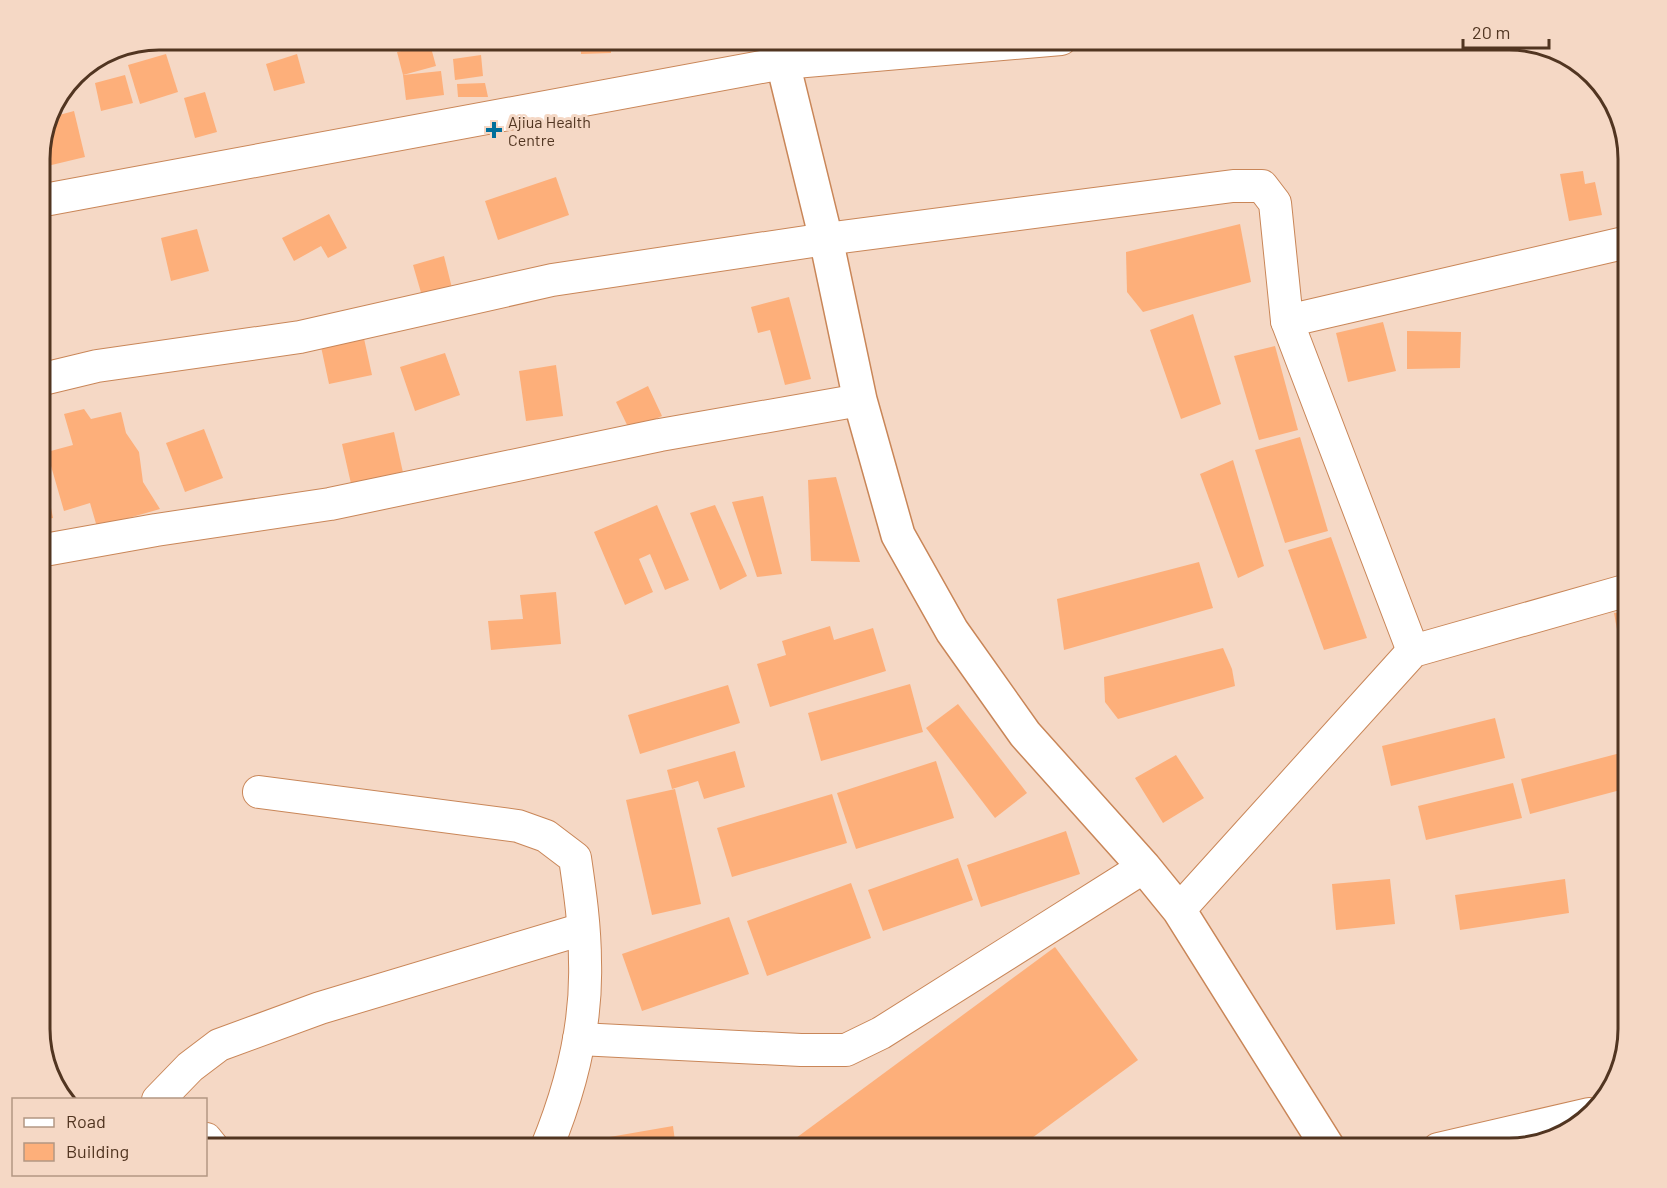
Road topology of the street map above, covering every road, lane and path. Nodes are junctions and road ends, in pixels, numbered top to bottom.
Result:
1 (803, 50) edge
2 (780, 51) edge
3 (50, 199) edge
4 (826, 239) junction
5 (1618, 244) edge
6 (1287, 321) junction
7 (50, 377) edge
8 (860, 400) junction
9 (50, 549) edge
10 (1618, 593) edge
11 (1413, 651) junction
12 (259, 792) dead end
13 (1144, 867) junction
14 (1179, 910) junction
15 (583, 929) junction
16 (579, 1039) junction
17 (165, 1097) edge
18 (1571, 1119) edge
19 (1526, 1130) junction
20 (550, 1138) edge
21 (1322, 1138) edge
22 (1489, 1138) edge
23 (1516, 1138) edge

1 - 2 street
2 - 3 street
2 - 4 main road
4 - 6 street
4 - 7 street
4 - 8 main road
5 - 6 street
6 - 11 street
8 - 9 street
8 - 13 main road
10 - 11 street
11 - 14 street
12 - 15 street
13 - 14 main road
13 - 16 street
14 - 21 main road
15 - 16 street
15 - 17 street
16 - 20 street
18 - 19 street
19 - 22 street
19 - 23 street

